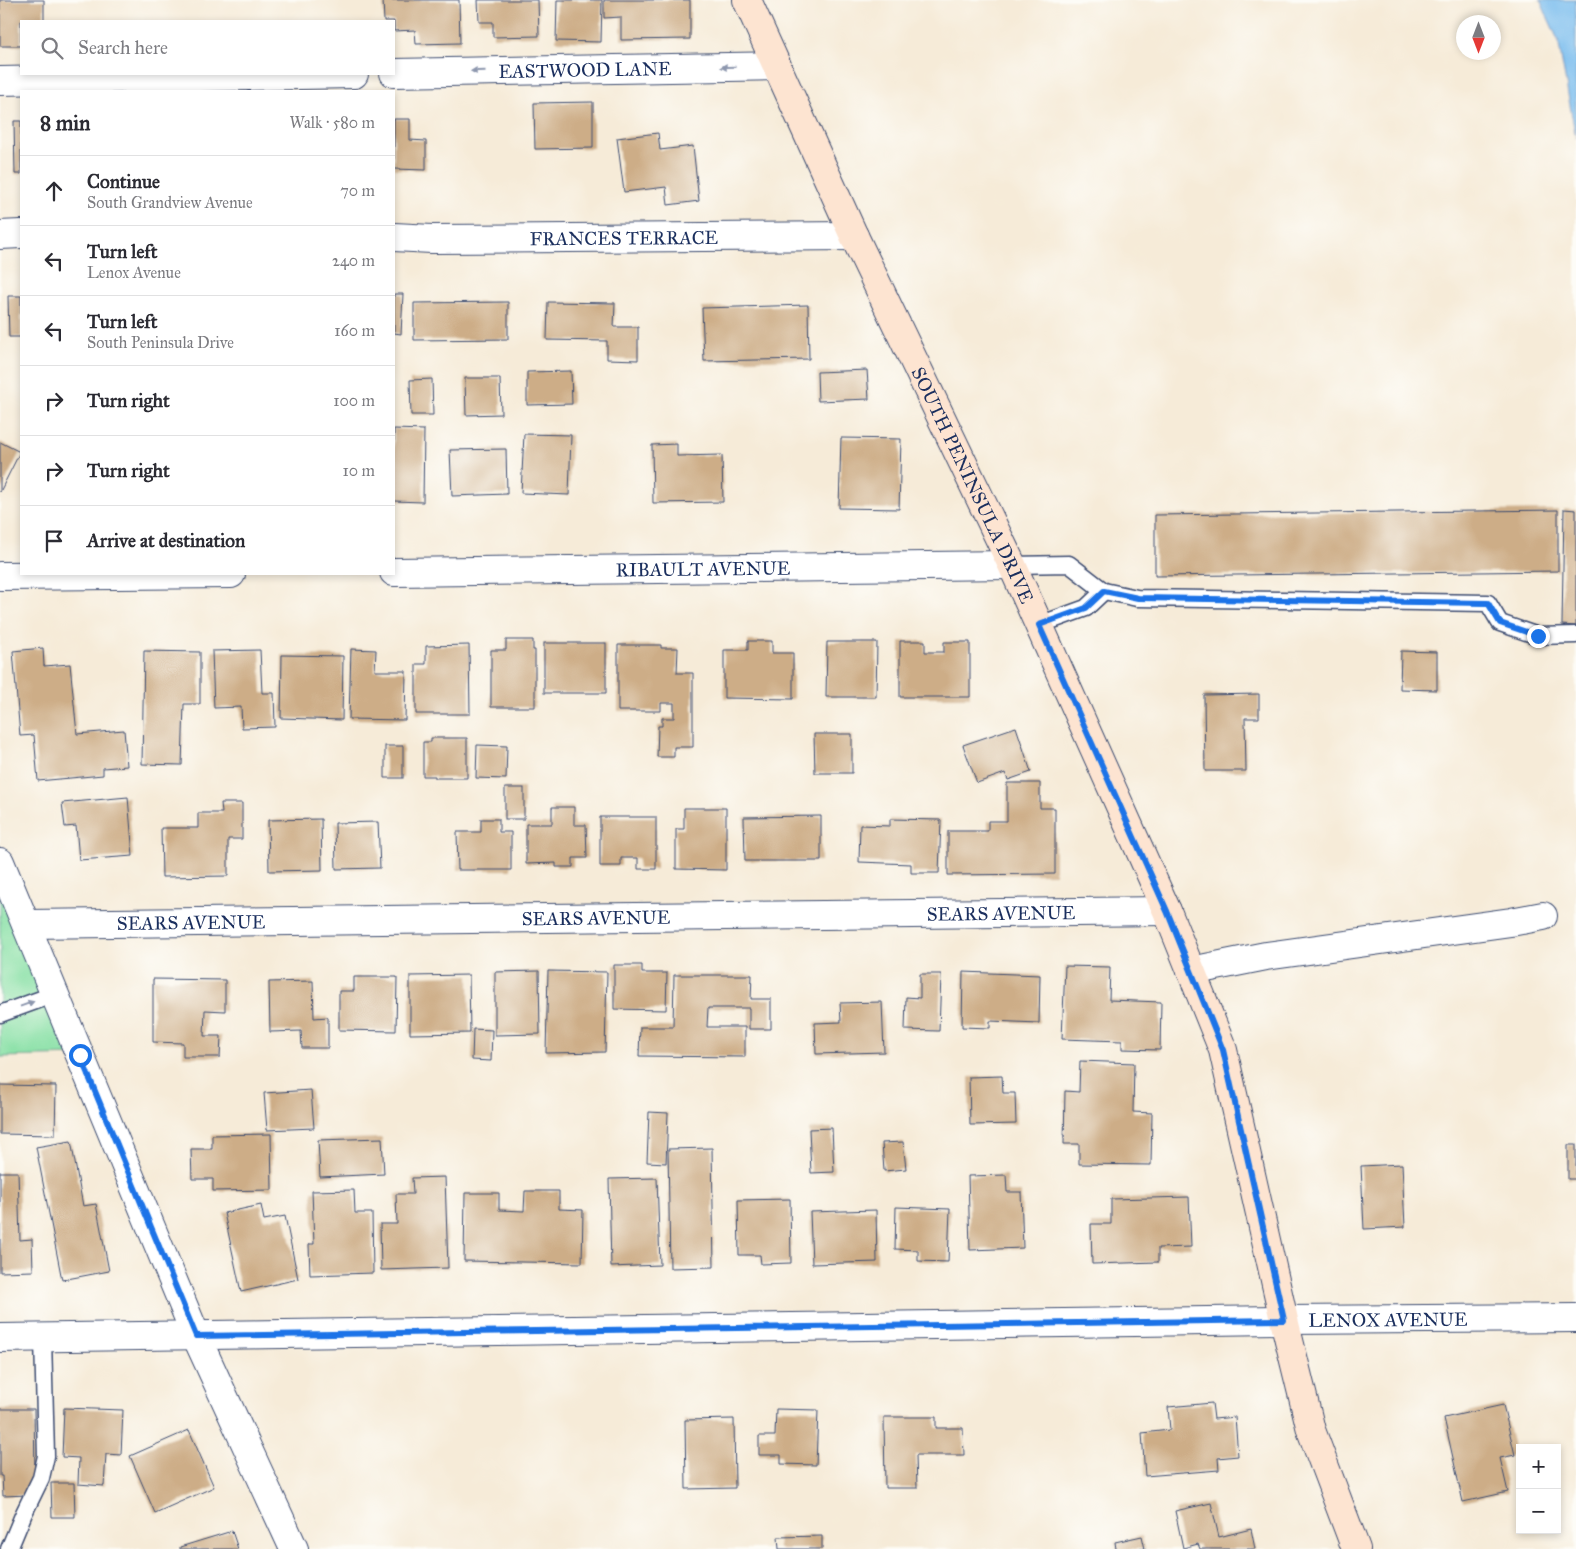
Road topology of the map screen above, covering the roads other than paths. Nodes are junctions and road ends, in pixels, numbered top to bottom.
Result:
1 (746, 0) edge
2 (777, 66) junction
3 (395, 73) edge
4 (295, 75) edge
5 (0, 80) edge
6 (20, 234) edge
7 (0, 235) edge
8 (854, 236) junction
9 (395, 237) edge
10 (1012, 566) junction
11 (395, 572) edge
12 (116, 575) edge
13 (0, 576) edge
14 (1104, 591) junction
15 (1039, 625) junction
16 (1576, 635) edge
17 (0, 862) edge
18 (1167, 911) junction
19 (1543, 916) dead end
20 (26, 924) junction
21 (1191, 971) junction
22 (55, 994) junction
23 (0, 1014) edge
24 (1576, 1318) edge
25 (1284, 1320) junction
26 (196, 1336) junction
27 (0, 1338) edge
28 (43, 1338) junction
29 (9, 1549) edge
30 (294, 1549) edge
31 (1356, 1549) edge

1 - 2 main road, SOUTH PENINSULA DRIVE
2 -> 3 street, EASTWOOD LANE
2 - 8 main road, SOUTH PENINSULA DRIVE
4 - 5 street
6 - 7 street
8 - 9 street, FRANCES TERRACE
8 - 10 main road, SOUTH PENINSULA DRIVE
10 - 11 street, RIBAULT AVENUE
10 - 14 lane
10 - 15 main road, SOUTH PENINSULA DRIVE
12 - 13 street
14 - 15 lane
14 - 16 lane
15 - 18 main road, SOUTH PENINSULA DRIVE
17 - 20 street
18 - 20 street, SEARS AVENUE
18 - 21 main road, SOUTH PENINSULA DRIVE
19 - 21 street
20 - 22 street
21 - 25 main road, SOUTH PENINSULA DRIVE
23 -> 22 lane
22 - 26 street
24 - 25 street, LENOX AVENUE
25 - 26 street, LENOX AVENUE
25 - 31 main road, SOUTH PENINSULA DRIVE
26 - 28 street, LENOX AVENUE
26 - 30 street
27 - 28 street, LENOX AVENUE
28 - 29 lane

